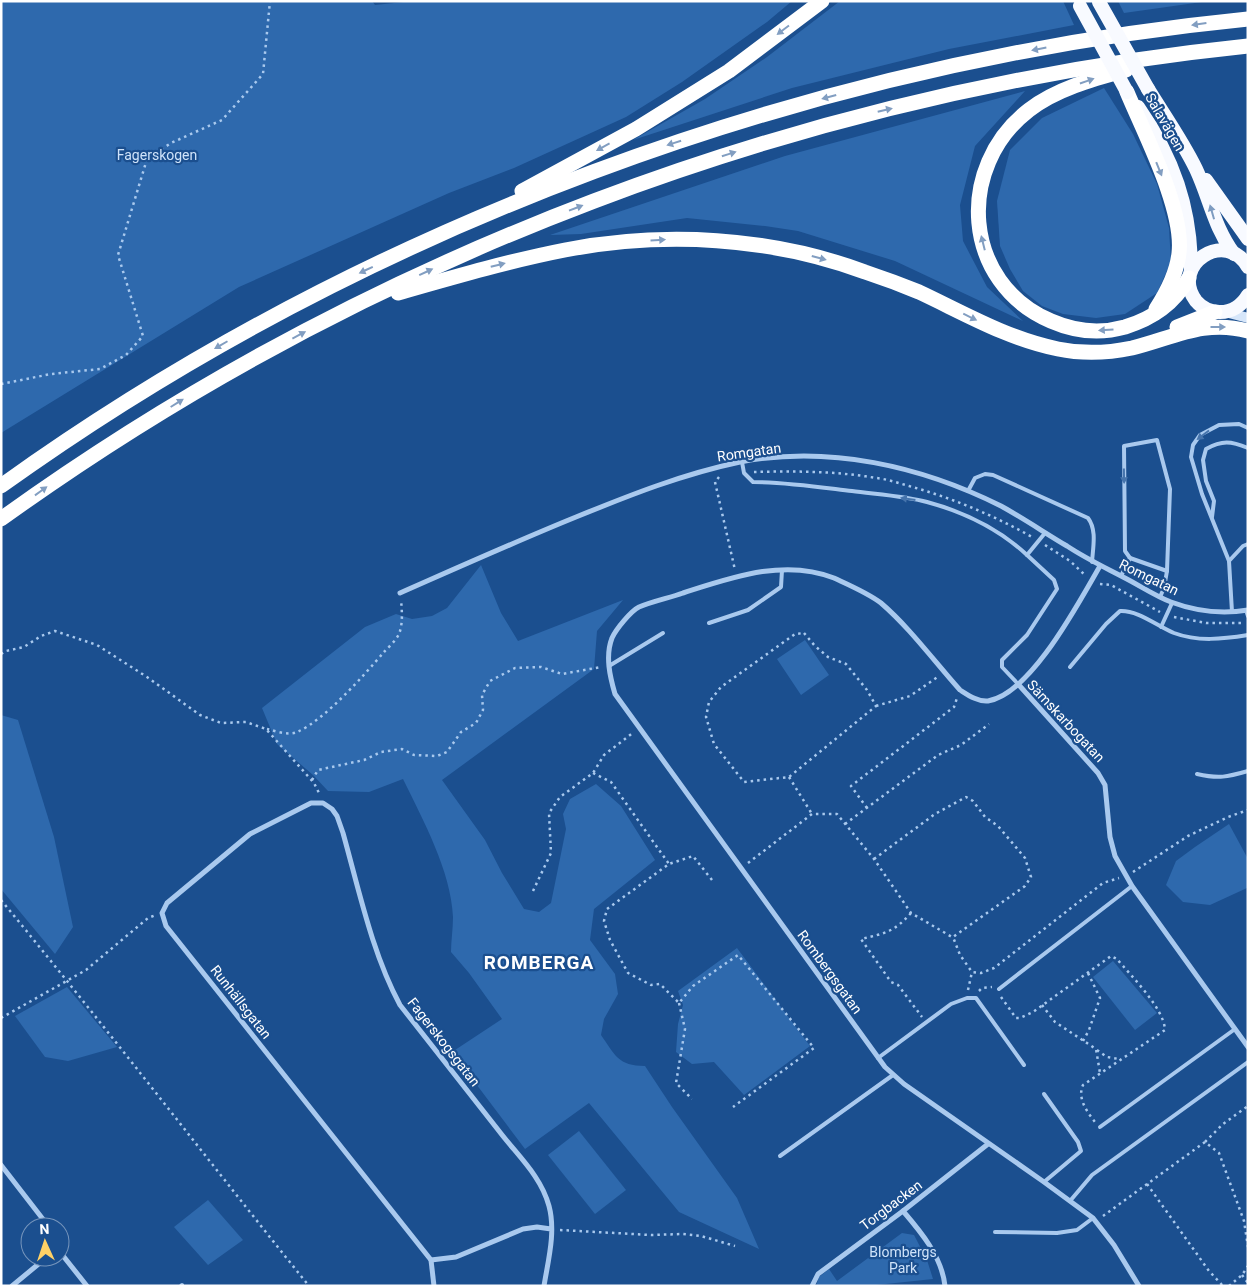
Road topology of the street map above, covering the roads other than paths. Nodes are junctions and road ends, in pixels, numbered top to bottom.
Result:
1 (822, 1) edge
2 (1099, 2) edge
3 (1079, 4) edge
4 (1248, 19) edge
5 (1248, 46) edge
6 (1208, 50) junction
7 (1127, 92) junction
8 (1196, 168) junction
9 (441, 234) junction
10 (1248, 239) edge
11 (1234, 254) junction
12 (1248, 268) edge
13 (1190, 274) junction
14 (1248, 295) edge
15 (350, 307) junction
16 (1220, 312) junction
17 (1152, 315) junction
18 (1248, 318) edge
19 (1248, 331) edge
20 (1155, 341) junction
21 (1248, 428) edge
22 (1248, 448) edge
23 (742, 462) junction
24 (1, 486) edge
25 (968, 491) junction
26 (1212, 519) junction
27 (1, 520) edge
28 (1045, 533) junction
29 (1248, 544) edge
30 (1028, 555) junction
31 (1130, 558) junction
32 (1230, 561) junction
33 (1092, 562) junction
34 (1100, 566) junction
35 (782, 570) junction
36 (1167, 571) junction
37 (1121, 576) junction
38 (400, 593) road end
39 (1160, 597) junction
40 (1172, 603) junction
41 (638, 608) joint
42 (1232, 612) junction
43 (1247, 612) edge
44 (709, 623) dead end
45 (1161, 627) junction
46 (663, 634) dead end
47 (1248, 635) edge
48 (610, 666) junction
49 (1070, 667) dead end
50 (1018, 684) junction
51 (1248, 771) edge
52 (1197, 774) dead end
53 (1132, 886) junction
54 (162, 913) joint
55 (999, 989) road end
56 (1235, 1029) junction
57 (1248, 1046) edge
58 (878, 1058) junction
59 (1248, 1062) edge
60 (1024, 1065) dead end
61 (892, 1075) junction
62 (1044, 1094) dead end
63 (1100, 1127) road end
64 (988, 1144) junction
65 (780, 1156) dead end
66 (1, 1165) edge
67 (1044, 1182) junction
68 (1070, 1201) junction
69 (903, 1211) junction
70 (41, 1217) edge
71 (1094, 1220) junction
72 (551, 1229) junction
73 (995, 1232) dead end
74 (431, 1260) junction
75 (70, 1265) edge
76 (35, 1267) edge
77 (12, 1286) edge
78 (87, 1286) edge
79 (434, 1286) edge
80 (544, 1286) edge
81 (812, 1286) edge
82 (944, 1286) edge
83 (1139, 1286) edge

1 -> 9 highway
2 - 8 highway, Salavägen, bridge
3 - 7 highway, Salavägen, bridge
4 -> 9 highway
5 - 6 highway
15 -> 6 highway
17 -> 6 highway
7 - 13 highway, Salavägen
7 -> 17 highway
8 - 10 highway
11 -> 8 highway, Salavägen
9 -> 24 highway
11 - 12 highway, Salavägen
11 - 13 highway
13 - 16 highway, Salavägen
13 - 17 highway
14 - 16 highway
15 -> 20 highway
27 -> 15 highway
16 - 18 main road
16 - 20 highway
20 -> 19 highway
21 -> 26 lane
22 - 26 lane
23 - 25 street, Romgatan
30 -> 23 lane
23 - 38 street, Romgatan
25 - 28 street, Romgatan
25 - 33 lane
26 - 32 lane
28 - 30 lane
28 - 33 street, Romgatan
29 - 32 lane
30 - 50 lane
31 - 36 lane
36 -> 31 lane
31 - 37 lane
32 - 42 lane
33 - 34 street, Romgatan
34 - 37 street, Romgatan
34 - 50 street, Romgatan
35 - 41 street, Sämskarbogatan
35 - 44 lane
35 - 50 street, Sämskarbogatan
36 - 39 lane
37 - 39 street, Romgatan
39 - 40 street, Romgatan
40 - 42 street, Romgatan
40 - 45 lane
41 - 48 street, Rombergsgatan
42 - 43 street, Romgatan
45 - 47 lane
45 - 49 lane
46 - 48 lane
48 - 58 street, Rombergsgatan
50 - 53 street, Sämskarbogatan
51 - 52 lane
53 - 55 lane
53 - 56 street, Sämskarbogatan
54 - 72 street, Fagerskogsgatan
54 - 74 street, Runhällsgatan
56 - 57 street, Sämskarbogatan
56 - 63 lane
58 - 60 lane
58 - 61 street, Rombergsgatan
59 - 68 lane
61 - 64 street, Rombergsgatan
61 - 65 lane
62 - 67 lane
64 - 67 street, Rombergsgatan
64 - 69 street, Torgbacken
66 - 70 street
67 - 68 street, Rombergsgatan
68 - 71 street, Rombergsgatan
69 - 81 street, Torgbacken
69 - 82 street
71 - 73 lane
71 - 83 street, Rombergsgatan
72 - 74 street
72 - 80 street, Fagerskogsgatan
74 - 79 street
75 - 78 street
76 - 77 street

